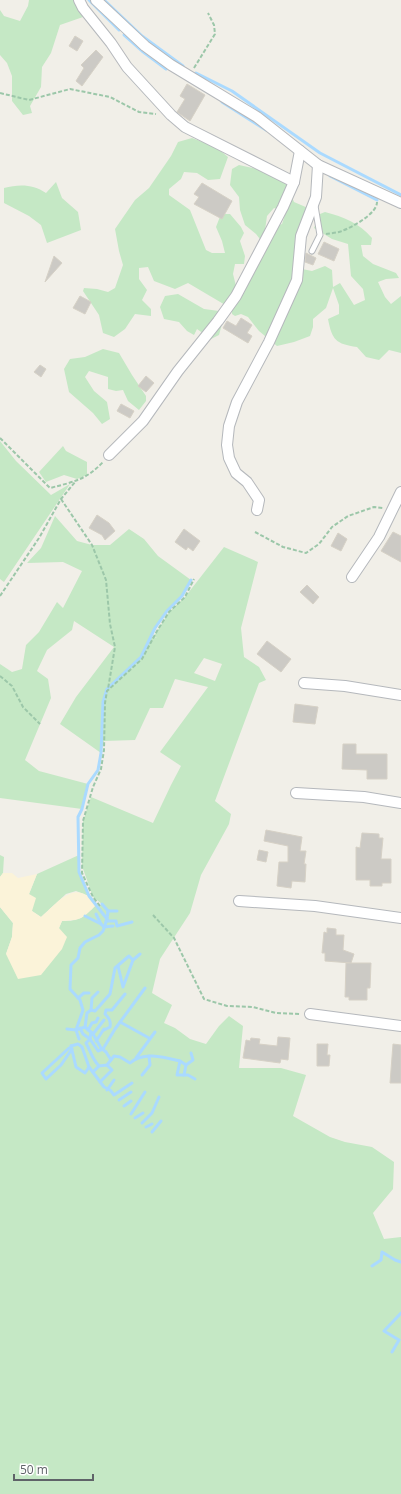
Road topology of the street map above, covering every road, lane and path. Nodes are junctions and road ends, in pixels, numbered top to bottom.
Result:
1 (79, 0) edge
2 (96, 0) edge
3 (208, 14) dead end
4 (189, 76) junction
5 (0, 93) edge
6 (171, 115) junction
7 (300, 151) junction
8 (318, 164) junction
9 (294, 182) junction
10 (376, 191) junction
11 (314, 201) junction
12 (401, 203) edge
13 (320, 235) junction
14 (312, 251) dead end
15 (0, 438) edge
16 (109, 455) joint
17 (76, 482) junction
18 (401, 492) edge
19 (61, 499) junction
20 (392, 509) junction
21 (257, 510) dead end
22 (255, 532) dead end
23 (352, 577) dead end
24 (194, 579) dead end
25 (0, 596) edge
26 (0, 676) edge
27 (304, 683) dead end
28 (108, 690) junction
29 (401, 695) edge
30 (40, 724) dead end
31 (296, 792) dead end
32 (401, 804) edge
33 (240, 901) dead end
34 (100, 906) dead end
35 (153, 915) dead end
36 (401, 918) edge
37 (310, 1014) joint
38 (401, 1026) edge

1 - 6 street
2 - 4 street
3 - 4 path
4 - 7 street
5 - 6 path
6 - 9 street
7 - 8 street
7 - 9 street
8 - 10 street
8 - 11 street
9 - 16 street
10 - 12 street
10 - 13 path
11 - 13 lane
11 - 21 street
13 - 14 lane
15 - 17 path
16 - 17 path
17 - 19 path
18 - 20 street
19 - 25 path
19 - 28 path
20 - 22 path
20 - 23 street
24 - 28 path
26 - 30 path
27 - 29 street
28 - 34 path
31 - 32 street
33 - 36 street
35 - 37 path
37 - 38 street

